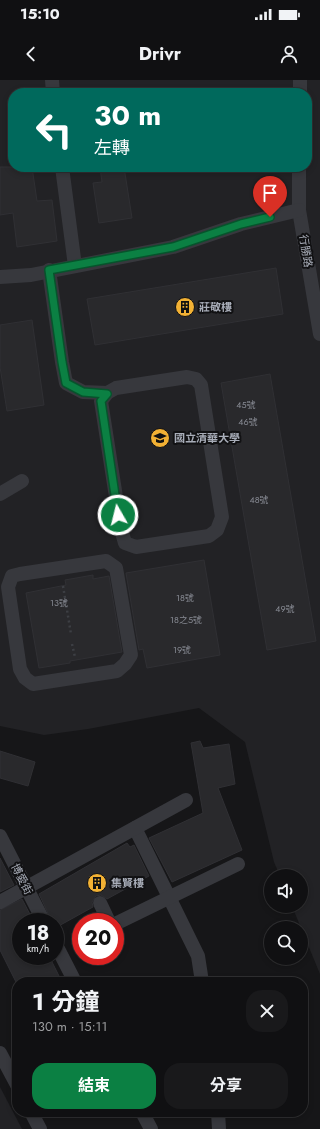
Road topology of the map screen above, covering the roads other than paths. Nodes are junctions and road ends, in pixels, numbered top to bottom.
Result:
1 (63, 172) edge
2 (300, 172) edge
3 (299, 210) junction
4 (75, 266) junction
5 (49, 270) junction
6 (0, 277) edge
7 (320, 334) edge
8 (107, 394) junction
9 (22, 481) dead end
10 (0, 494) edge
11 (60, 568) joint
12 (186, 800) dead end
13 (135, 828) junction
14 (0, 836) edge
15 (238, 864) dead end
16 (27, 888) junction
17 (169, 897) junction
18 (0, 902) edge
19 (100, 903) dead end
20 (40, 913) edge
21 (105, 913) edge
22 (124, 920) edge
23 (64, 960) edge
24 (72, 977) edge
25 (201, 977) edge
26 (0, 1053) edge
27 (12, 1076) edge
28 (34, 1117) edge
29 (145, 1117) edge
30 (218, 1117) edge
31 (40, 1129) edge
32 (151, 1129) edge
33 (219, 1129) edge

1 - 4 lane
2 - 3 lane, 行勝路
3 - 4 lane
3 - 7 lane, 行勝路
4 - 5 lane
5 - 6 lane
5 - 8 lane
8 - 8 lane
9 - 10 lane
11 - 11 lane
12 - 13 lane
13 - 16 lane
13 - 17 lane
14 - 16 lane, 博愛街
15 - 17 lane
16 - 18 lane
16 - 20 lane, 博愛街
17 - 22 lane
17 - 25 lane
19 - 21 lane
23 - 24 lane
26 - 27 lane
28 - 31 lane
29 - 32 lane
30 - 33 lane

